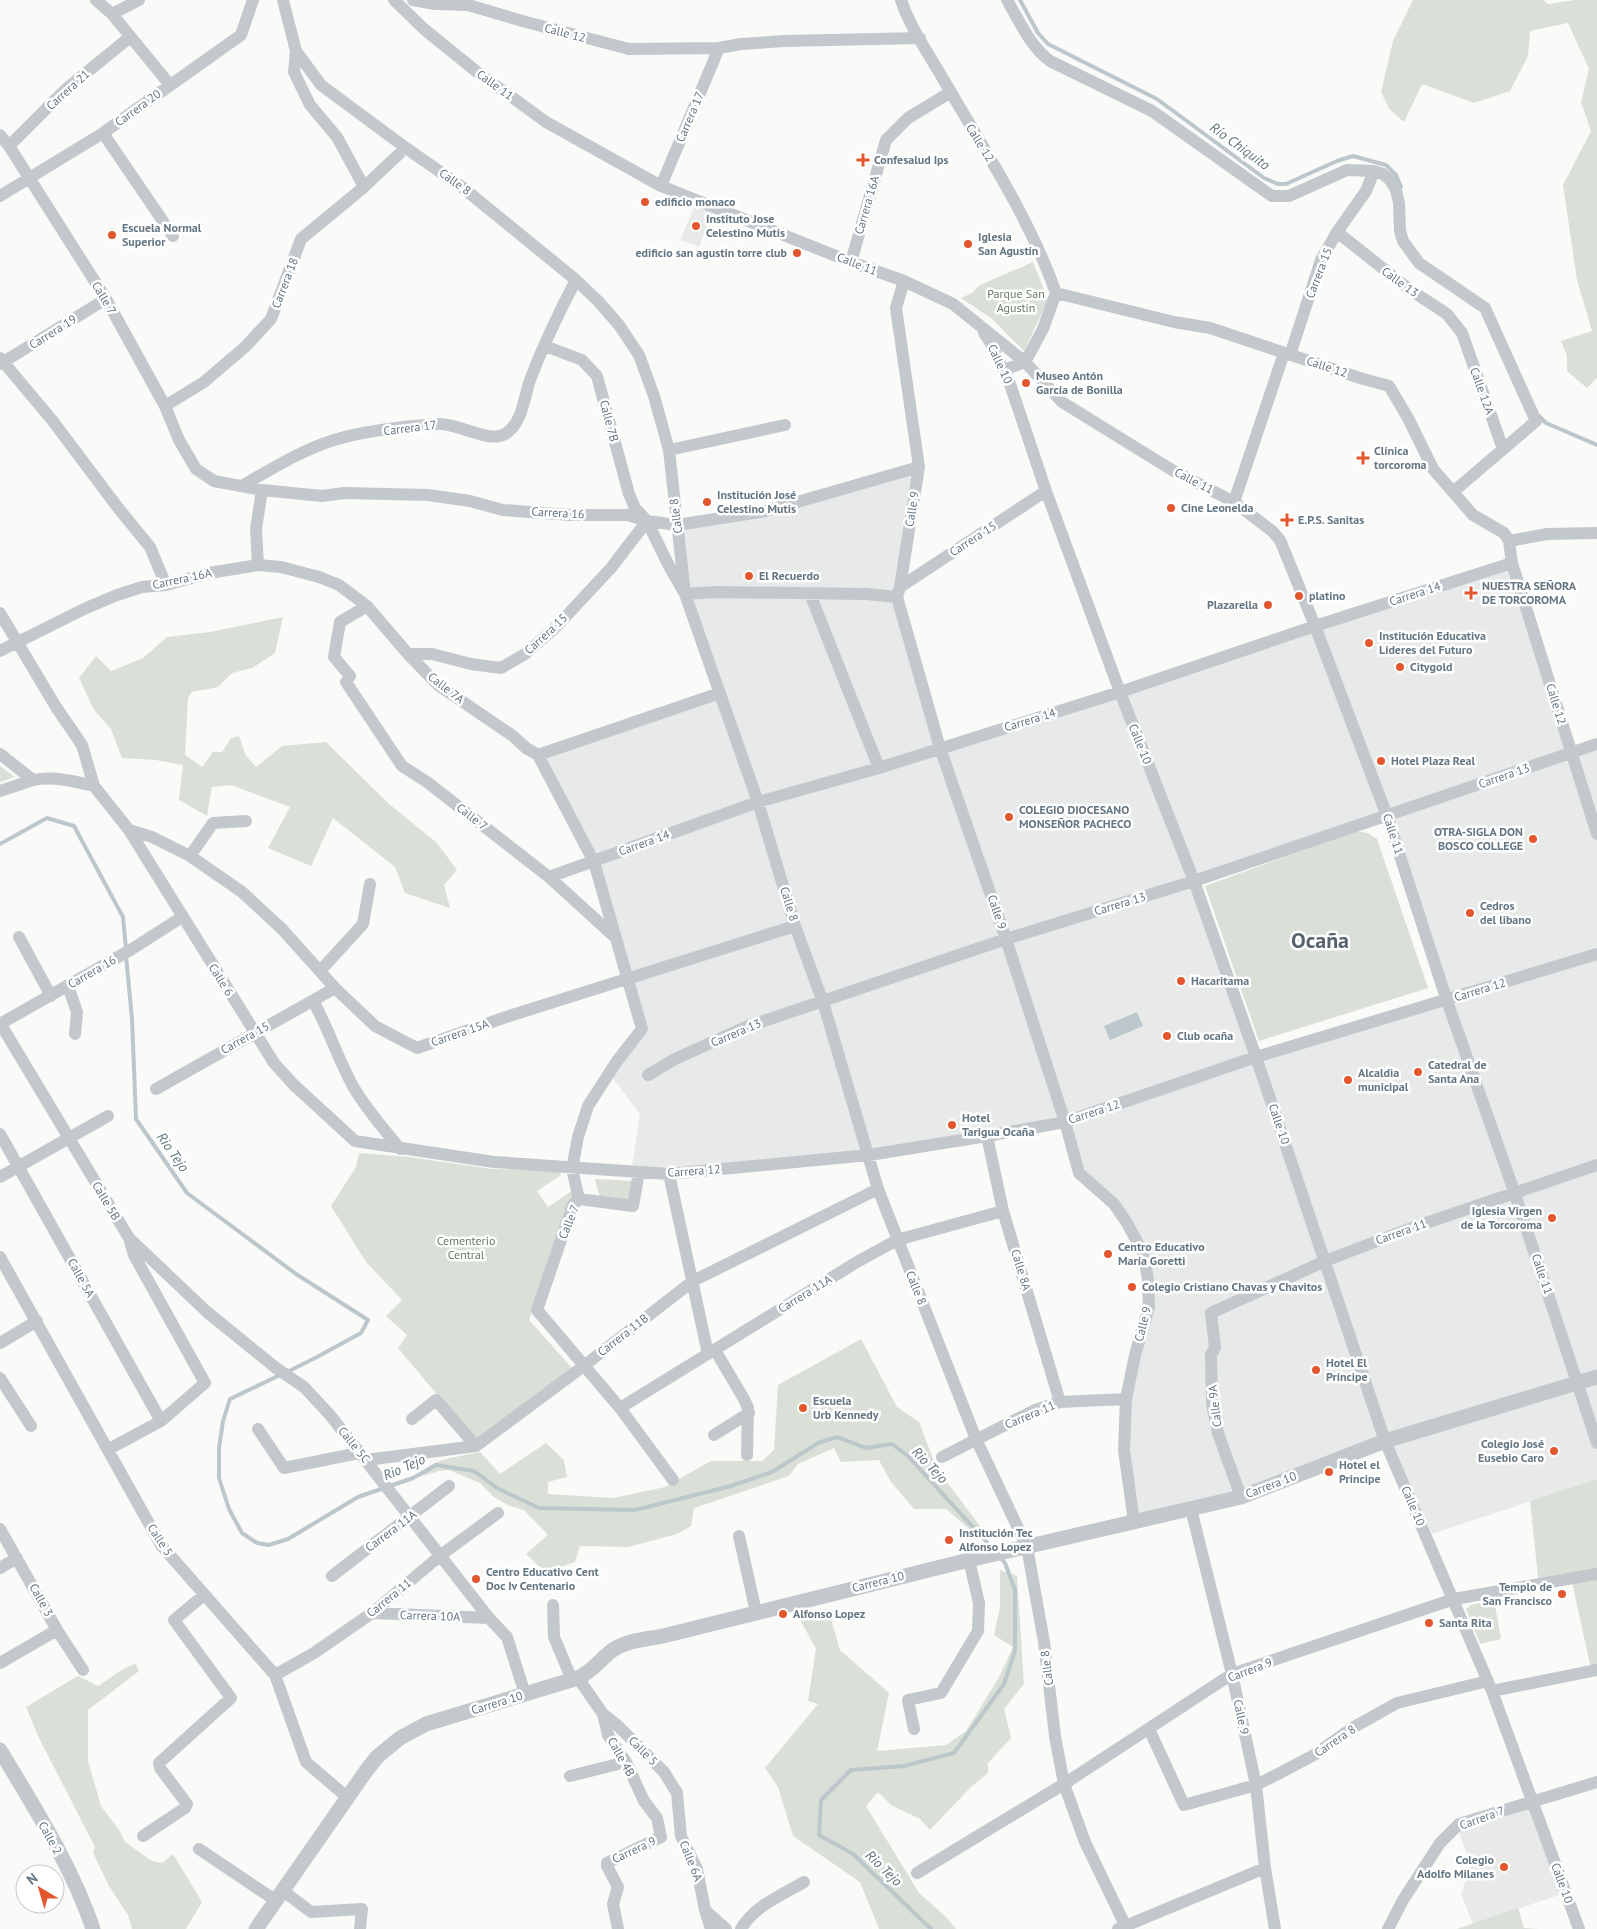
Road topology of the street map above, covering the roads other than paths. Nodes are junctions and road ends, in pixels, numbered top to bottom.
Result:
1 (96, 0) edge
2 (139, 0) edge
3 (253, 0) edge
4 (283, 0) edge
5 (394, 0) edge
6 (413, 0) edge
7 (902, 0) edge
8 (1007, 0) edge
9 (112, 14) junction
10 (130, 37) junction
11 (920, 38) junction
12 (719, 48) junction
13 (296, 51) junction
14 (170, 85) junction
15 (951, 92) junction
16 (103, 133) junction
17 (0, 135) edge
18 (9, 146) junction
19 (399, 154) dead end
20 (1374, 171) junction
21 (29, 180) junction
22 (661, 186) junction
23 (364, 187) junction
24 (0, 196) edge
25 (1336, 232) junction
26 (174, 236) dead end
27 (851, 262) junction
28 (576, 280) junction
29 (904, 281) junction
30 (1056, 293) junction
31 (106, 299) junction
32 (976, 321) junction
33 (1462, 333) joint
34 (545, 346) junction
35 (1287, 354) junction
36 (1, 362) edge
37 (1024, 362) junction
38 (1004, 370) junction
39 (166, 406) junction
40 (785, 425) dead end
41 (1503, 449) junction
42 (669, 450) junction
43 (919, 467) junction
44 (196, 469) joint
45 (242, 486) junction
46 (262, 490) junction
47 (1046, 491) junction
48 (1453, 492) junction
49 (1234, 502) junction
50 (647, 521) junction
51 (677, 524) junction
52 (1597, 533) edge
53 (1509, 541) junction
54 (1512, 563) junction
55 (258, 565) junction
56 (166, 585) junction
57 (899, 592) junction
58 (685, 594) junction
59 (810, 594) junction
60 (368, 606) junction
61 (0, 613) edge
62 (1316, 626) junction
63 (17, 643) junction
64 (0, 651) edge
65 (408, 654) junction
66 (1120, 692) junction
67 (720, 693) junction
68 (1597, 744) edge
69 (940, 748) junction
70 (1571, 753) junction
71 (0, 754) edge
72 (538, 755) junction
73 (878, 768) junction
74 (33, 780) junction
75 (94, 786) junction
76 (0, 791) edge
77 (758, 802) junction
78 (1387, 816) junction
79 (246, 821) dead end
80 (129, 830) junction
81 (1597, 834) edge
82 (190, 856) junction
83 (592, 862) junction
84 (549, 878) junction
85 (1194, 881) junction
86 (370, 884) dead end
87 (182, 917) junction
88 (795, 926) junction
89 (19, 936) dead end
90 (616, 938) junction
91 (1006, 939) junction
92 (1597, 954) edge
93 (320, 971) junction
94 (627, 980) junction
95 (68, 986) junction
96 (335, 988) junction
97 (51, 996) junction
98 (313, 1000) junction
99 (1447, 1001) junction
100 (823, 1002) junction
101 (0, 1024) edge
102 (255, 1033) junction
103 (75, 1034) dead end
104 (1256, 1057) junction
105 (648, 1075) dead end
106 (156, 1089) dead end
107 (108, 1116) dead end
108 (1065, 1122) junction
109 (0, 1134) edge
110 (986, 1136) junction
111 (68, 1138) junction
112 (400, 1149) junction
113 (869, 1155) junction
114 (1597, 1165) edge
115 (19, 1166) junction
116 (572, 1169) junction
117 (639, 1172) junction
118 (669, 1174) junction
119 (0, 1177) edge
120 (878, 1189) junction
121 (1515, 1193) junction
122 (579, 1199) junction
123 (1003, 1211) junction
124 (129, 1238) junction
125 (897, 1240) junction
126 (0, 1257) edge
127 (1325, 1261) junction
128 (693, 1281) junction
129 (1211, 1313) joint
130 (37, 1322) junction
131 (0, 1343) edge
132 (712, 1352) junction
133 (585, 1366) junction
134 (1597, 1376) edge
135 (0, 1378) edge
136 (1578, 1382) junction
137 (1126, 1399) junction
138 (1060, 1402) junction
139 (620, 1408) junction
140 (749, 1413) junction
141 (412, 1419) dead end
142 (161, 1421) junction
143 (31, 1426) dead end
144 (258, 1429) dead end
145 (714, 1435) dead end
146 (976, 1440) junction
147 (1385, 1441) junction
148 (1597, 1443) edge
149 (476, 1446) junction
150 (109, 1449) junction
151 (747, 1455) dead end
152 (362, 1457) junction
153 (942, 1457) dead end
154 (673, 1480) dead end
155 (449, 1486) dead end
156 (1241, 1497) junction
157 (1191, 1509) junction
158 (498, 1513) dead end
159 (410, 1517) junction
160 (1134, 1522) junction
161 (0, 1529) edge
162 (739, 1536) dead end
163 (1027, 1547) junction
164 (441, 1556) junction
165 (17, 1558) junction
166 (971, 1559) junction
167 (0, 1568) edge
168 (1597, 1574) edge
169 (332, 1576) dead end
170 (204, 1595) junction
171 (1454, 1599) junction
172 (553, 1604) dead end
173 (756, 1612) junction
174 (372, 1613) junction
175 (489, 1618) junction
176 (58, 1630) junction
177 (0, 1663) edge
178 (83, 1670) dead end
179 (1597, 1670) edge
180 (1232, 1674) junction
181 (275, 1675) junction
182 (575, 1679) junction
183 (1490, 1686) junction
184 (525, 1694) junction
185 (603, 1714) junction
186 (914, 1729) dead end
187 (1150, 1729) junction
188 (0, 1750) edge
189 (626, 1762) junction
190 (570, 1776) dead end
191 (1597, 1782) edge
192 (1064, 1784) junction
193 (1256, 1785) junction
194 (677, 1793) joint
195 (348, 1798) junction
196 (1531, 1801) junction
197 (144, 1836) dead end
198 (661, 1837) joint
199 (199, 1848) dead end
200 (1265, 1868) junction
201 (917, 1873) dead end
202 (804, 1882) dead end
203 (278, 1895) junction
204 (705, 1910) junction
205 (1123, 1928) edge
206 (93, 1929) edge
207 (256, 1929) edge
208 (360, 1929) edge
209 (618, 1929) edge
210 (711, 1929) edge
211 (726, 1929) edge
212 (741, 1929) edge
213 (1275, 1929) edge
214 (1388, 1929) edge
215 (1579, 1929) edge

1 - 9 street
2 - 9 street
3 - 14 street, Carrera 20
4 - 13 street, Calle 8
5 - 22 street, Calle 11
6 - 12 street, Calle 12
7 - 11 street
8 - 20 street
9 - 10 street
10 - 14 street
10 - 18 street, Carrera 21
11 - 12 street, Calle 12
11 - 15 street, Calle 12
12 - 22 street, Carrera 17
13 - 23 street
13 - 28 street, Calle 8
14 - 16 street, Carrera 20
15 - 27 street, Carrera 16A
15 - 30 street, Calle 12
16 - 21 street, Carrera 20
16 - 26 street
17 - 18 street, Calle 7
18 - 21 street, Calle 7
19 - 23 street, Carrera 18
20 - 25 street, Carrera 15
20 - 41 street
21 - 24 street, Carrera 20
21 - 31 street, Calle 7
22 - 27 street, Calle 11
23 - 39 street, Carrera 18
25 - 33 street, Calle 13
25 - 35 street, Carrera 15
27 - 29 street, Calle 11
28 - 34 street, Carrera 17
28 - 42 street, Calle 8
29 - 32 street, Calle 11
29 - 43 street, Calle 9
30 - 35 street, Calle 12
30 - 37 street
31 - 36 street, Carrera 19
31 - 39 street, Calle 7
32 - 37 street, Calle 11
32 - 38 street, Calle 10
33 - 41 street, Calle 12A
34 - 45 street, Carrera 17
34 - 50 street, Calle 7B
35 - 48 street, Calle 12
35 - 49 street, Carrera 15
36 - 56 street
37 - 38 street
37 - 49 street, Calle 11
38 - 47 street, Calle 10
39 - 44 street, Calle 7
40 - 42 street
41 - 48 street
42 - 51 street, Calle 8
43 - 51 street, Carrera 16
43 - 57 street, Calle 9
44 - 45 street, Carrera 16
45 - 46 street, Carrera 16
46 - 50 street, Carrera 16
46 - 55 street
47 - 57 street, Carrera 15
47 - 66 street, Calle 10
48 - 53 street, Calle 12
49 - 62 street, Calle 11
50 - 51 street, Carrera 16
50 - 58 street, Calle 7B
50 - 65 street, Carrera 15
51 - 58 street, Calle 8
52 - 53 street
53 - 54 street, Calle 12
54 - 62 street, Carrera 14
54 - 70 street, Calle 12
55 - 56 street, Carrera 16A
55 - 60 street, Carrera 16A
56 - 63 street, Carrera 16A
57 - 59 street
57 - 69 street, Calle 9
58 - 59 street
58 - 67 street, Calle 8
59 - 73 street
60 - 65 street, Calle 7A
60 - 84 street, Calle 7
61 - 63 street, Calle 6
62 - 66 street, Carrera 14
62 - 78 street, Calle 11
63 - 64 street, Carrera 16A
63 - 75 street, Calle 6
65 - 72 street, Calle 7A
66 - 69 street, Carrera 14
66 - 85 street, Calle 10
67 - 72 street
67 - 77 street, Calle 8
68 - 70 street, Carrera 13
69 - 73 street, Carrera 14
69 - 91 street, Calle 9
70 - 78 street, Carrera 13
70 - 81 street, Calle 12
71 - 74 street
72 - 83 street, Calle 7
73 - 77 street, Carrera 14
74 - 75 street
74 - 76 street
75 - 80 street, Calle 6
77 - 83 street, Carrera 14
77 - 88 street, Calle 8
78 - 85 street, Carrera 13
78 - 99 street, Calle 11
79 - 82 street
80 - 82 street, Carrera 15A
80 - 87 street, Calle 6
82 - 93 street, Carrera 15A
83 - 84 street, Carrera 14
83 - 90 street, Calle 7
84 - 90 street, Calle 7
85 - 91 street, Carrera 13
85 - 104 street, Calle 10
86 - 93 street
87 - 95 street, Carrera 16
87 - 102 street, Calle 6
88 - 94 street, Carrera 15A
88 - 100 street, Calle 8
89 - 97 street
90 - 94 street, Calle 7
91 - 100 street, Carrera 13
91 - 108 street, Calle 9
92 - 99 street, Carrera 12
93 - 96 street, Carrera 15A
94 - 96 street, Carrera 15A
94 - 116 street, Calle 7
95 - 97 street, Carrera 16
95 - 103 street
96 - 98 street, Carrera 15
97 - 101 street, Carrera 16
98 - 102 street, Carrera 15
98 - 112 street
99 - 104 street, Carrera 12
99 - 121 street, Calle 11
100 - 105 street, Carrera 13
100 - 113 street, Calle 8
101 - 111 street, Calle 5B
102 - 106 street, Carrera 15
102 - 112 street, Calle 6
104 - 108 street, Carrera 12
104 - 127 street, Calle 10
107 - 111 street
108 - 110 street, Carrera 12
108 - 137 street, Calle 9
109 - 115 street, Calle 5A
110 - 113 street, Carrera 12
110 - 123 street, Calle 8A
111 - 115 street
111 - 124 street, Calle 5B
112 - 116 street, Calle 6
113 - 118 street, Carrera 12
113 - 120 street, Calle 8
114 - 121 street, Carrera 11
115 - 119 street
115 - 142 street, Calle 5A
116 - 117 street, Carrera 12
116 - 122 street, Calle 7
117 - 118 street, Carrera 12
117 - 122 street
118 - 128 street
120 - 125 street, Calle 8
120 - 128 street, Carrera 11B
121 - 127 street, Carrera 11
121 - 136 street, Calle 11
122 - 133 street, Calle 7
123 - 125 street, Carrera 11A
123 - 138 street, Calle 8A
124 - 142 street, Calle 5B
124 - 152 street, Calle 5C
125 - 132 street, Carrera 11A
125 - 146 street, Calle 8
126 - 130 street, Calle 5
127 - 129 street, Carrera 11
127 - 147 street, Calle 10
128 - 132 street
128 - 133 street, Carrera 11B
129 - 156 street, Calle 9A
130 - 131 street
130 - 150 street, Calle 5
132 - 139 street, Carrera 11A
132 - 140 street
133 - 139 street, Calle 7
133 - 149 street, Carrera 11B
134 - 136 street, Carrera 10
135 - 143 street
136 - 147 street, Carrera 10
136 - 148 street, Calle 11
137 - 138 street, Carrera 11
137 - 160 street, Calle 9
138 - 146 street, Carrera 11
139 - 154 street, Calle 7
140 - 145 street
140 - 151 street
141 - 149 street
142 - 150 street
144 - 152 street, Carrera 11B
146 - 153 street, Carrera 11
146 - 163 street, Calle 8
147 - 156 street, Carrera 10
147 - 171 street, Calle 10
149 - 152 street, Carrera 11B
150 - 170 street, Calle 5
152 - 159 street, Calle 5C
155 - 159 street, Carrera 11A
156 - 157 street, Carrera 10
157 - 160 street, Carrera 10
157 - 180 street, Calle 9
158 - 164 street, Carrera 11
159 - 164 street, Calle 5C
159 - 169 street, Carrera 11A
160 - 163 street, Carrera 10
161 - 165 street, Calle 3
162 - 173 street
163 - 166 street, Carrera 10
163 - 192 street, Calle 8
164 - 174 street, Carrera 11
164 - 175 street, Calle 5C
165 - 167 street
165 - 176 street, Calle 3
166 - 173 street, Carrera 10
166 - 186 street
168 - 171 street, Carrera 9
170 - 181 street, Calle 5
170 - 197 street
171 - 180 street, Carrera 9
171 - 183 street, Calle 10
172 - 182 street, Calle 4B
173 - 182 street, Carrera 10
174 - 175 street, Carrera 10A
174 - 181 street, Carrera 11
175 - 184 street, Calle 5C
176 - 177 street
176 - 178 street, Calle 3
179 - 183 street, Carrera 8
180 - 187 street, Carrera 9
180 - 193 street, Calle 9
181 - 195 street, Calle 5
182 - 184 street, Carrera 10
182 - 185 street, Calle 4B
183 - 193 street, Carrera 8
183 - 196 street, Calle 10
184 - 195 street, Carrera 10
185 - 189 street, Calle 4B
185 - 194 street, Calle 5
187 - 192 street, Carrera 9
187 - 193 street, Carrera 8
188 - 206 street, Calle 2
189 - 190 street
189 - 198 street, Calle 4B
191 - 196 street, Carrera 7
192 - 201 street, Carrera 9
192 - 205 street, Calle 8
193 - 200 street, Calle 9
194 - 204 street, Calle 6A
195 - 203 street, Carrera 10
196 - 214 street, Carrera 7
196 - 215 street, Calle 10
198 - 209 street, Carrera 9
199 - 203 street
200 - 205 street
200 - 213 street, Calle 9
202 - 212 street
203 - 207 street, Carrera 10
203 - 208 street
204 - 210 street, Calle 6A
204 - 211 street

